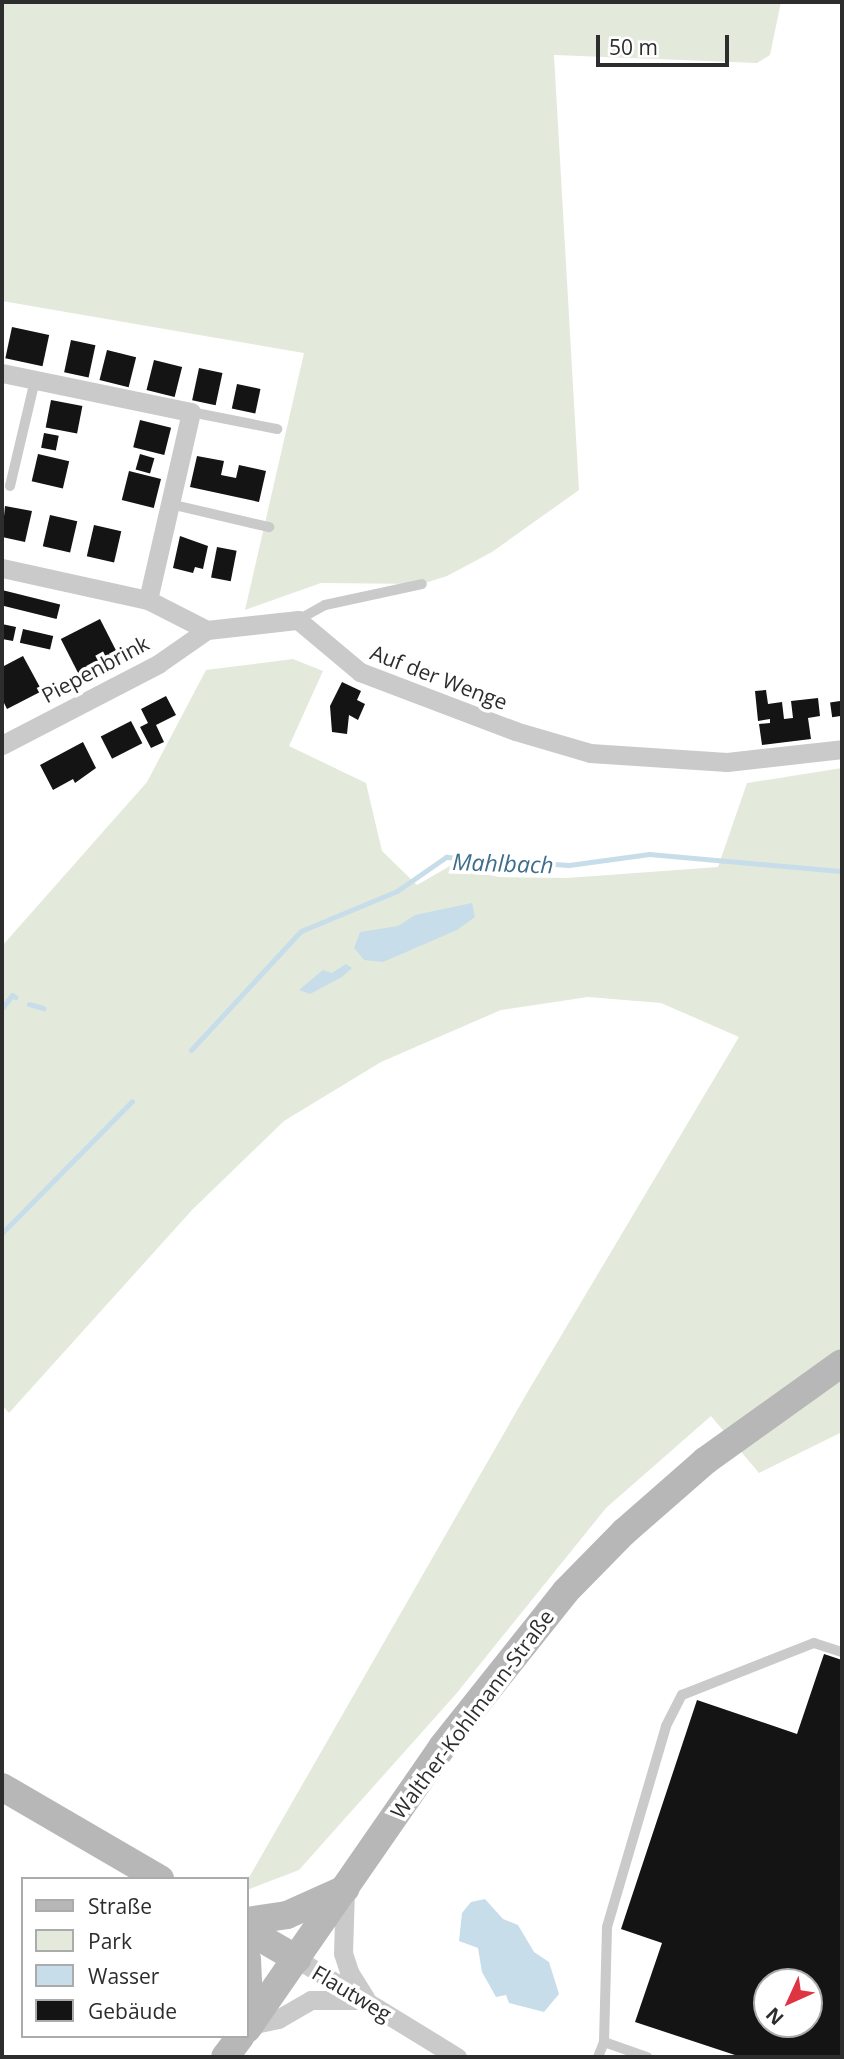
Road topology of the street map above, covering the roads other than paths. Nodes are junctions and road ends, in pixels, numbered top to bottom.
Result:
1 (2, 373) edge
2 (36, 380) junction
3 (191, 412) junction
4 (276, 429) dead end
5 (10, 486) dead end
6 (170, 504) junction
7 (269, 527) dead end
8 (2, 568) edge
9 (422, 584) dead end
10 (148, 600) junction
11 (298, 620) junction
12 (207, 630) junction
13 (2, 745) edge
14 (842, 749) edge
15 (842, 1363) edge
16 (842, 1652) edge
17 (2, 1787) edge
18 (157, 1877) edge
19 (345, 1889) junction
20 (248, 1920) edge
21 (248, 1931) edge
22 (297, 1959) junction
23 (367, 2001) junction
24 (248, 2027) edge
25 (248, 2029) edge
26 (240, 2038) edge
27 (604, 2042) junction
28 (225, 2057) edge
29 (457, 2057) edge
30 (597, 2057) edge
31 (647, 2057) edge

1 - 2 street
2 - 3 street
2 - 5 lane
3 - 4 lane
3 - 6 street
6 - 7 lane
6 - 10 street
8 - 10 street
9 - 11 lane
10 - 12 street
11 - 12 street
11 - 14 street, Auf der Wenge
12 - 13 street, Piepenbrink
15 - 19 main road, Walther-Kohlmann-Straße
16 - 27 lane
17 - 18 main road
19 - 20 main road
19 - 22 main road, Walther-Kohlmann-Straße
19 - 23 street
21 - 22 main road, Flautweg
22 - 23 street, Flautweg
22 - 24 main road, Walther-Kohlmann-Straße
23 - 25 street
23 - 29 street, Flautweg
26 - 28 main road, Walther-Kohlmann-Straße
27 - 30 lane
27 - 31 lane

